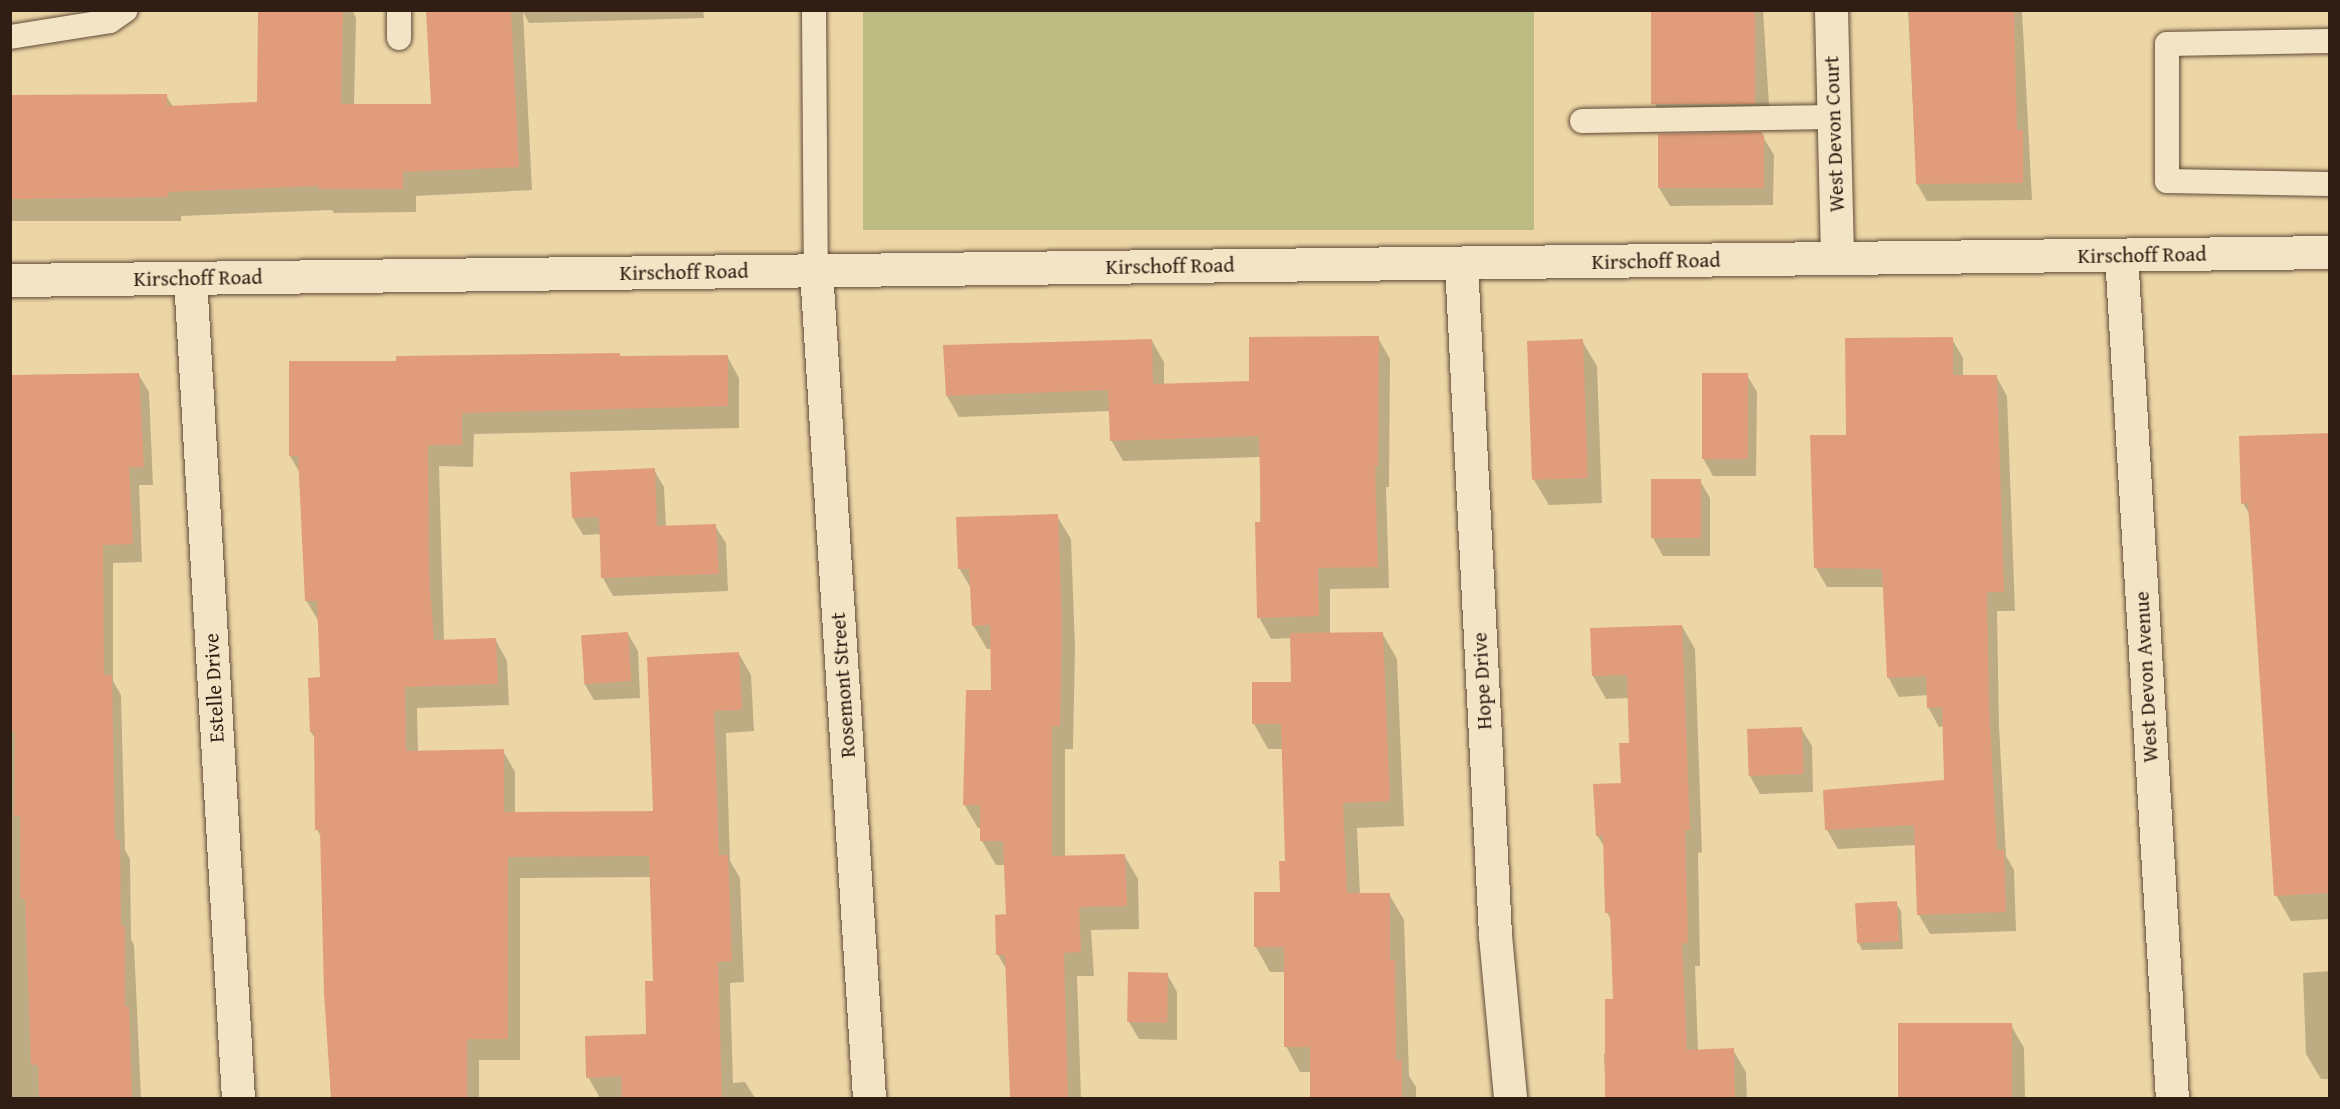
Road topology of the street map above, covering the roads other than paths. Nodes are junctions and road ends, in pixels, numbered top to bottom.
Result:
1 (126, 10) edge
2 (399, 10) edge
3 (814, 10) edge
4 (1831, 10) edge
5 (10, 38) edge
6 (399, 38) dead end
7 (2330, 41) edge
8 (1834, 117) junction
9 (1582, 121) dead end
10 (2330, 184) edge
11 (2330, 252) edge
12 (2121, 255) junction
13 (1837, 258) junction
14 (1461, 263) junction
15 (816, 271) junction
16 (190, 278) junction
17 (10, 280) edge
18 (238, 1098) edge
19 (869, 1098) edge
20 (1510, 1098) edge
21 (2172, 1098) edge

1 - 5 lane
2 - 6 lane
3 - 15 lane
4 - 8 street, West Devon Court
7 - 10 lane
8 - 9 lane
8 - 13 street, West Devon Court
11 - 12 street, Kirschoff Road
12 - 13 street, Kirschoff Road
12 - 21 street, West Devon Avenue
13 - 14 street, Kirschoff Road
14 - 15 street, Kirschoff Road
14 - 20 street, Hope Drive
15 - 16 street, Kirschoff Road
15 - 19 street, Rosemont Street
16 - 17 street, Kirschoff Road
16 - 18 street, Estelle Drive

